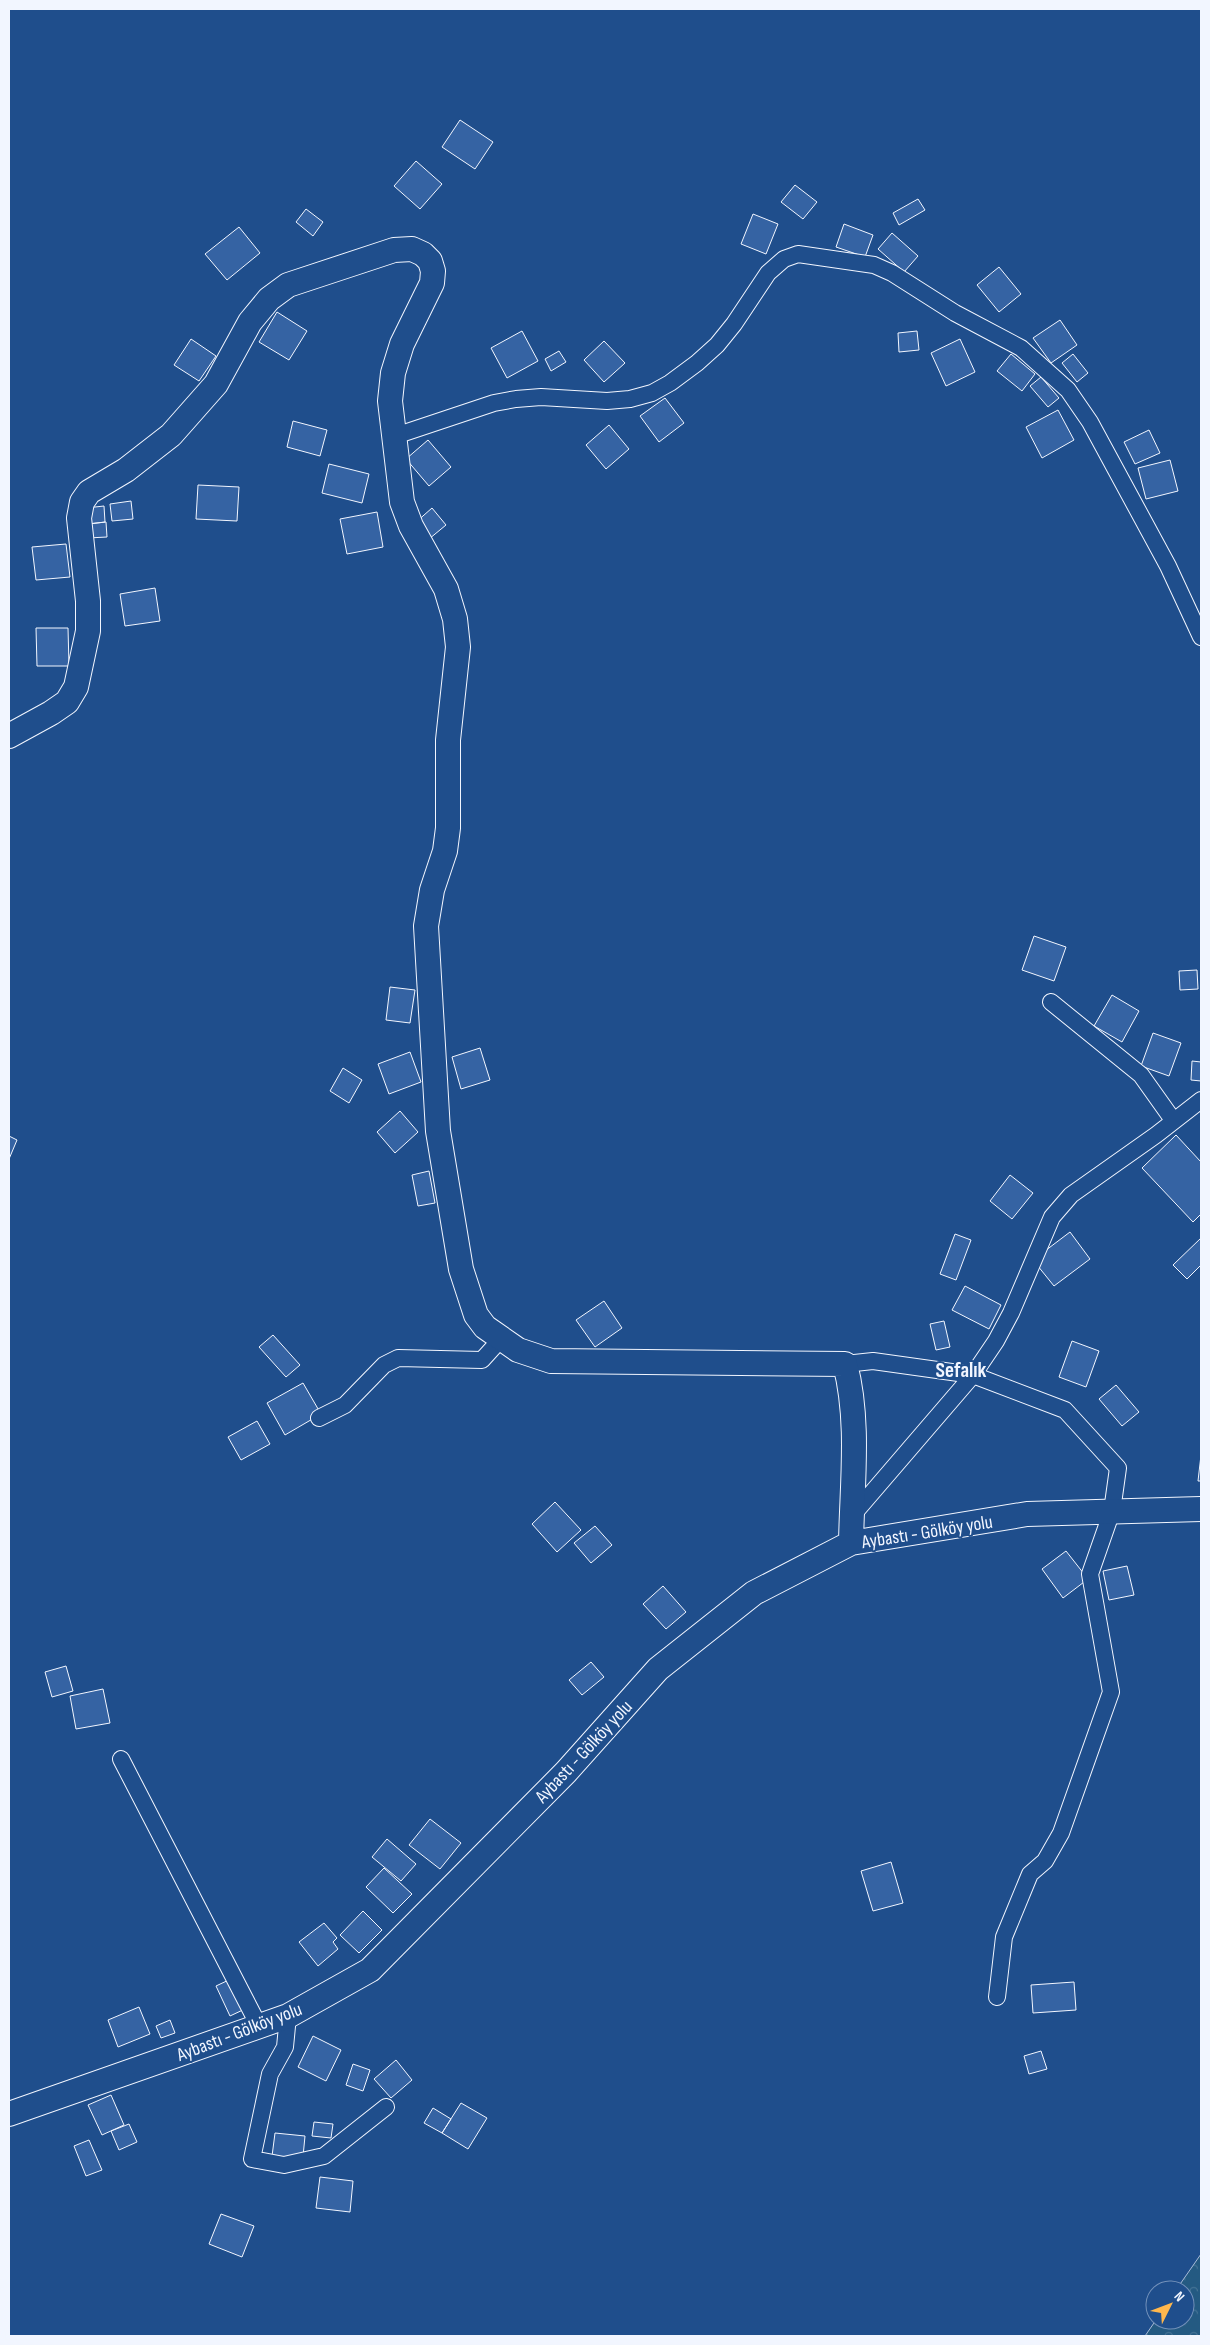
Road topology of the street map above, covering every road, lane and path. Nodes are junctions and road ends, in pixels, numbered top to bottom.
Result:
1 (395, 436) junction
2 (1201, 637) edge
3 (9, 736) edge
4 (1051, 1002) dead end
5 (1201, 1100) edge
6 (1173, 1120) junction
7 (501, 1339) junction
8 (845, 1364) junction
9 (973, 1375) junction
10 (319, 1418) dead end
11 (1201, 1509) edge
12 (1112, 1511) junction
13 (851, 1518) junction
14 (851, 1543) junction
15 (121, 1759) dead end
16 (997, 1997) dead end
17 (288, 2016) junction
18 (259, 2026) junction
19 (386, 2107) dead end
20 (9, 2114) edge

1 - 2 street
1 - 3 street
1 - 7 street
4 - 6 street
5 - 6 street
6 - 9 street
7 - 8 street
7 - 10 street
8 - 9 street
8 - 13 street
9 - 12 street
9 - 13 street
11 - 12 street, Aybastı - Gölköy yolu
12 - 14 street, Aybastı - Gölköy yolu
12 - 16 street
13 - 14 street
14 - 17 street, Aybastı - Gölköy yolu
15 - 18 street
17 - 18 street, Aybastı - Gölköy yolu
17 - 19 street
18 - 20 street, Aybastı - Gölköy yolu

